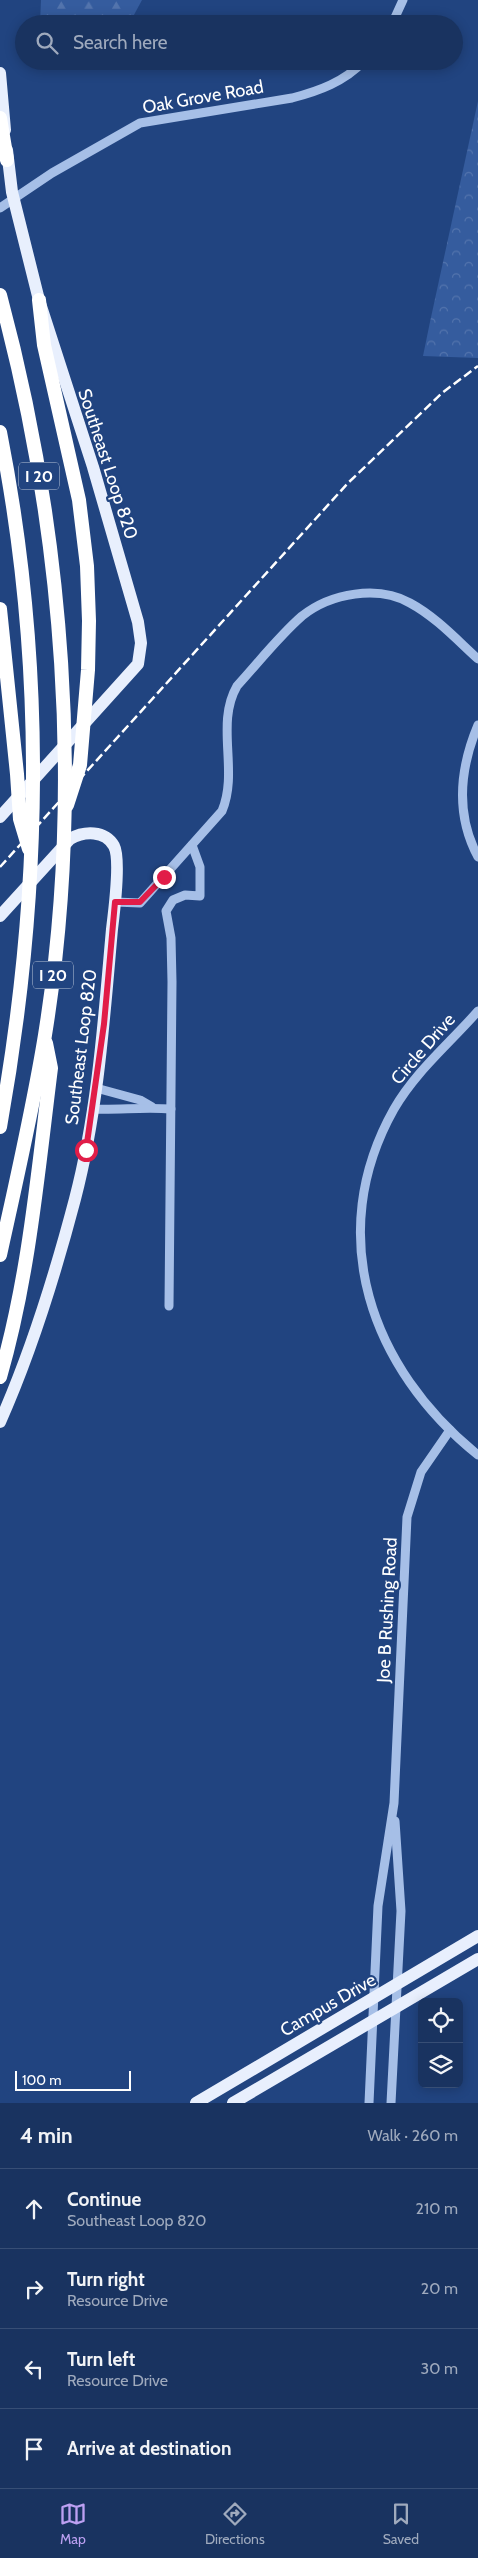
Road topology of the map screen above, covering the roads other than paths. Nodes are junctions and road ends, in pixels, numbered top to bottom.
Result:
1 (403, 0) edge
2 (396, 15) edge
3 (352, 70) edge
4 (0, 73) edge
5 (0, 118) edge
6 (7, 160) junction
7 (5, 204) edge
8 (0, 295) edge
9 (39, 300) junction
10 (0, 432) edge
11 (0, 609) edge
12 (478, 659) edge
13 (478, 725) edge
14 (64, 812) junction
15 (0, 817) edge
16 (192, 844) junction
17 (478, 857) edge
18 (32, 860) junction
19 (115, 902) junction
20 (0, 916) edge
21 (478, 1011) edge
22 (45, 1036) junction
23 (96, 1088) junction
24 (152, 1107) junction
25 (92, 1109) junction
26 (171, 1109) junction
27 (0, 1127) edge
28 (0, 1255) edge
29 (168, 1306) dead end
30 (0, 1377) edge
31 (0, 1422) edge
32 (450, 1430) junction
33 (478, 1455) edge
34 (394, 1803) junction
35 (478, 1936) edge
36 (478, 1960) edge
37 (398, 1985) junction
38 (373, 1999) junction
39 (396, 2007) junction
40 (372, 2020) junction
41 (196, 2103) edge
42 (232, 2103) edge
43 (369, 2103) edge
44 (391, 2103) edge

1 - 2 street
3 - 7 street, Oak Grove Road
4 - 6 main road, Southeast Loop 820
5 - 6 highway
6 - 7 main road, Southeast Loop 820
7 - 9 main road, Southeast Loop 820
8 - 14 highway, I 20
9 - 14 highway
9 - 15 main road, Southeast Loop 820
10 - 18 highway, I 20
11 - 18 highway
12 - 16 street
13 - 17 street
14 - 22 highway, I 20
16 - 19 street
16 - 26 street
18 - 27 highway, I 20
19 - 20 main road, Southeast Loop 820
19 - 23 main road, Southeast Loop 820
21 - 32 street, Circle Drive
22 - 28 highway, I 20
22 - 30 highway
23 - 24 street
23 - 25 main road, Southeast Loop 820
24 - 25 street
24 - 26 street
25 - 31 main road, Southeast Loop 820
26 - 29 street
32 - 33 street, Circle Drive
32 - 34 street, Joe B Rushing Road
34 - 37 street, Joe B Rushing Road
34 - 38 street, Joe B Rushing Road
35 - 37 main road, Campus Drive
36 - 39 main road, Campus Drive
37 - 38 main road, Campus Drive
37 - 39 street, Joe B Rushing Road
38 - 40 street, Joe B Rushing Road
38 - 41 main road, Campus Drive
39 - 40 main road, Campus Drive
39 - 44 street, Joe B Rushing Road
40 - 42 main road, Campus Drive
40 - 43 street, Joe B Rushing Road

